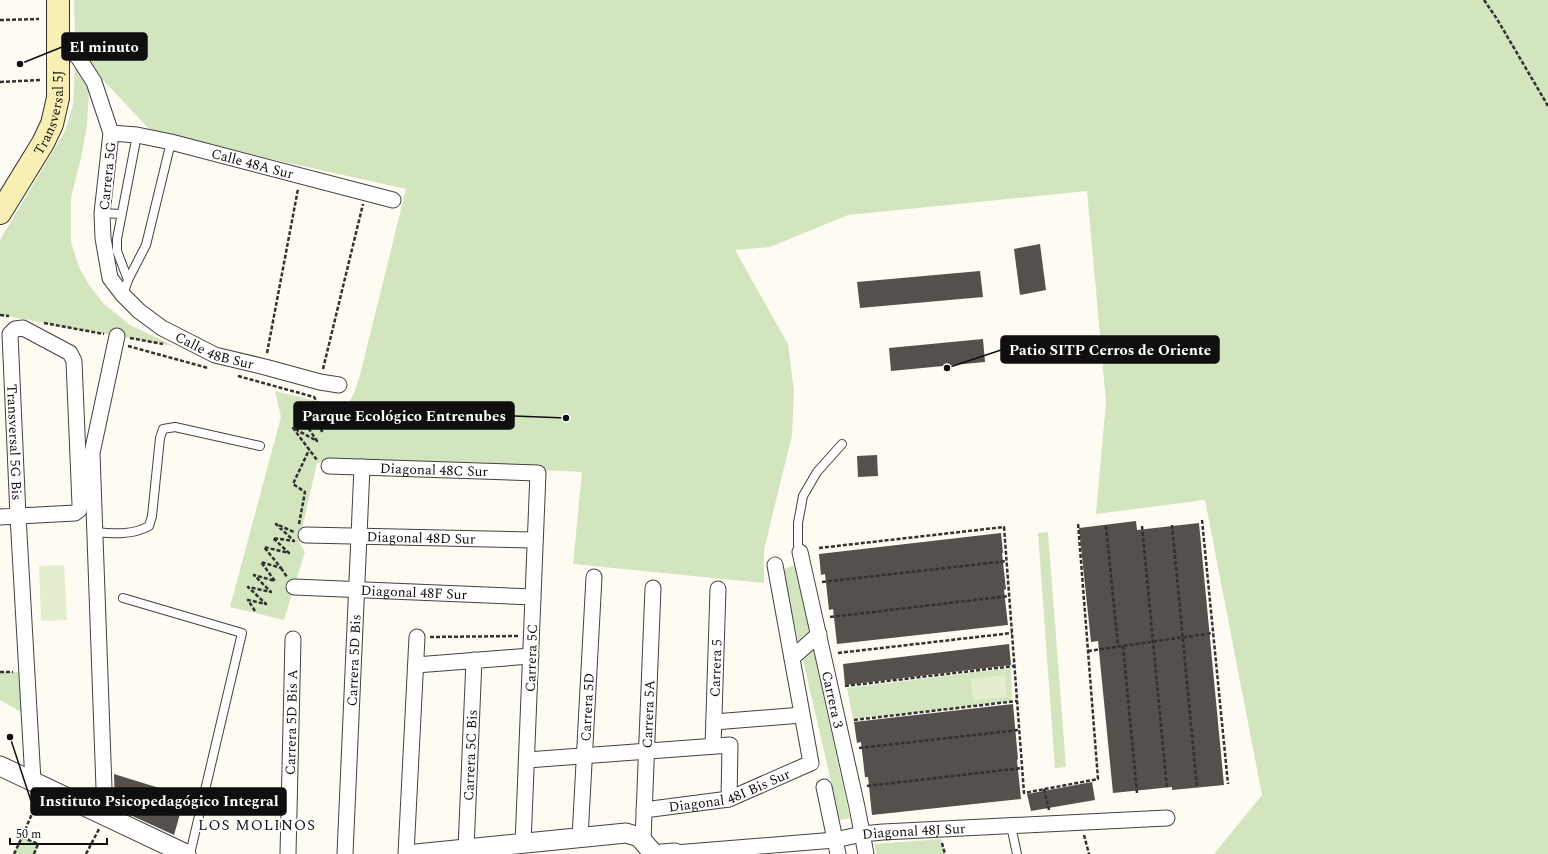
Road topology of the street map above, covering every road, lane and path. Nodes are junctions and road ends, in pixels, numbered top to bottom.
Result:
1 (58, 0) edge
2 (1484, 0) edge
3 (38, 18) dead end
4 (0, 20) edge
5 (59, 42) junction
6 (38, 80) dead end
7 (0, 82) edge
8 (1548, 106) edge
9 (111, 133) junction
10 (137, 135) junction
11 (171, 142) junction
12 (300, 177) junction
13 (365, 194) junction
14 (393, 200) dead end
15 (0, 213) edge
16 (102, 213) junction
17 (121, 214) junction
18 (110, 278) joint
19 (128, 280) junction
20 (123, 295) junction
21 (117, 339) joint
22 (265, 367) junction
23 (215, 370) dead end
24 (238, 376) dead end
25 (320, 382) junction
26 (339, 385) dead end
27 (842, 444) dead end
28 (260, 446) dead end
29 (309, 450) junction
30 (329, 466) joint
31 (362, 467) junction
32 (538, 473) joint
33 (18, 516) junction
34 (0, 517) edge
35 (1202, 520) dead end
36 (1078, 523) dead end
37 (1172, 524) dead end
38 (1106, 526) dead end
39 (1142, 526) dead end
40 (95, 532) junction
41 (301, 532) junction
42 (359, 536) junction
43 (535, 540) junction
44 (799, 548) joint
45 (819, 548) dead end
46 (1006, 560) junction
47 (775, 565) dead end
48 (594, 577) dead end
49 (822, 582) dead end
50 (294, 587) dead end
51 (653, 588) dead end
52 (718, 589) dead end
53 (357, 590) junction
54 (1009, 596) junction
55 (533, 597) junction
56 (124, 598) dead end
57 (255, 611) dead end
58 (830, 617) dead end
59 (1012, 633) junction
60 (1213, 633) junction
61 (819, 634) junction
62 (532, 636) junction
63 (1183, 637) junction
64 (417, 638) joint
65 (293, 639) dead end
66 (1153, 642) junction
67 (1123, 646) junction
68 (1118, 647) junction
69 (1088, 651) junction
70 (838, 653) dead end
71 (531, 656) junction
72 (792, 658) junction
73 (474, 660) junction
74 (416, 665) junction
75 (1014, 666) junction
76 (845, 686) dead end
77 (1017, 701) junction
78 (802, 715) junction
79 (854, 720) dead end
80 (714, 722) junction
81 (1019, 730) junction
82 (713, 746) junction
83 (859, 748) dead end
84 (647, 751) junction
85 (584, 756) junction
86 (526, 760) junction
87 (0, 766) edge
88 (1022, 768) junction
89 (38, 784) junction
90 (1228, 784) dead end
91 (867, 786) dead end
92 (824, 787) dead end
93 (1198, 788) dead end
94 (1044, 789) junction
95 (1167, 789) dead end
96 (1138, 793) dead end
97 (729, 799) junction
98 (644, 810) junction
99 (1050, 814) dead end
100 (105, 816) junction
101 (1166, 818) dead end
102 (1082, 823) junction
103 (1011, 826) junction
104 (862, 834) junction
105 (22, 837) junction
106 (580, 838) junction
107 (523, 844) junction
108 (649, 847) edge
109 (837, 847) edge
110 (466, 849) junction
111 (14, 854) edge
112 (34, 854) edge
113 (86, 854) edge
114 (186, 854) edge
115 (190, 854) edge
116 (288, 854) edge
117 (345, 854) edge
118 (406, 854) edge
119 (416, 854) edge
120 (670, 854) edge
121 (866, 854) edge
122 (1017, 854) edge
123 (1089, 854) edge

1 - 5 main road, Transversal 5J
2 - 8 path
3 - 4 path
5 - 9 street, Carrera 5G
5 - 15 main road, Transversal 5J
6 - 7 path
9 - 10 street, Calle 48A Sur
9 - 16 street, Carrera 5G
10 - 11 street, Calle 48A Sur
10 - 17 lane
11 - 12 street, Calle 48A Sur
11 - 19 lane
12 - 13 street, Calle 48A Sur
12 - 22 path
13 - 14 street, Calle 48A Sur
13 - 25 path
16 - 17 lane
16 - 18 street, Carrera 5G
17 - 19 lane
18 - 20 street, Calle 48B Sur
19 - 20 lane
20 - 22 street, Calle 48B Sur
21 - 23 path
21 - 40 street
22 - 25 street, Calle 48B Sur
24 - 29 path
25 - 26 street, Calle 48B Sur
27 - 44 lane
28 - 40 lane
29 - 30 path
29 - 41 path
30 - 31 street, Diagonal 48C Sur
31 - 32 street, Diagonal 48C Sur
31 - 42 street, Carrera 5D Bis
32 - 43 street, Carrera 5C
33 - 33 street, Transversal 5G Bis
33 - 34 street
33 - 89 street, Transversal 5G Bis
35 - 60 path
36 - 69 path
37 - 63 path
38 - 68 path
39 - 66 path
40 - 100 street
41 - 42 street, Diagonal 48D Sur
41 - 57 path
42 - 43 street, Diagonal 48D Sur
42 - 53 street, Carrera 5D Bis
43 - 55 street, Carrera 5C
44 - 61 street, Carrera 3
45 - 46 path
46 - 49 path
46 - 54 path
47 - 72 street
48 - 85 street, Carrera 5D
50 - 53 street, Diagonal 48F Sur
51 - 84 street, Carrera 5A
52 - 80 street, Carrera 5
53 - 55 street, Diagonal 48F Sur
53 - 117 street, Carrera 5D Bis
54 - 58 path
54 - 59 path
55 - 62 street, Carrera 5C
56 - 115 lane
59 - 70 path
59 - 75 path
60 - 63 path
60 - 90 path
61 - 72 street
61 - 104 street, Carrera 3
62 - 64 path
62 - 71 street, Carrera 5C
63 - 66 path
63 - 93 path
64 - 74 street
65 - 116 street, Carrera 5D Bis A
66 - 67 path
66 - 95 path
67 - 68 path
67 - 96 path
68 - 69 path
69 - 94 path
71 - 73 street
71 - 86 street, Carrera 5C
72 - 78 street
73 - 74 street
73 - 110 street, Carrera 5C Bis
74 - 118 street
75 - 76 path
75 - 77 path
77 - 79 path
77 - 81 path
78 - 80 street
78 - 97 street, Diagonal 48I Bis Sur
80 - 82 street, Carrera 5
81 - 83 path
81 - 88 path
82 - 84 street
82 - 97 street
84 - 85 street
84 - 98 street, Carrera 5A
85 - 86 street
85 - 106 street, Carrera 5D
86 - 107 street, Carrera 5C
87 - 89 street
88 - 91 path
88 - 94 path
89 - 100 street
89 - 105 path
92 - 109 street
94 - 99 path
97 - 98 street, Diagonal 48I Bis Sur
98 - 108 street, Carrera 5A
100 - 113 path
100 - 114 street
101 - 102 street, Diagonal 48J Sur
102 - 103 street, Diagonal 48J Sur
102 - 123 path
103 - 104 street, Diagonal 48J Sur
103 - 122 lane
104 - 109 street, Diagonal 48J Sur
104 - 121 street, Carrera 3
105 - 111 path
105 - 112 path
106 - 107 street
106 - 108 street
107 - 110 street
109 - 120 street, Diagonal 48J Sur
110 - 119 street

